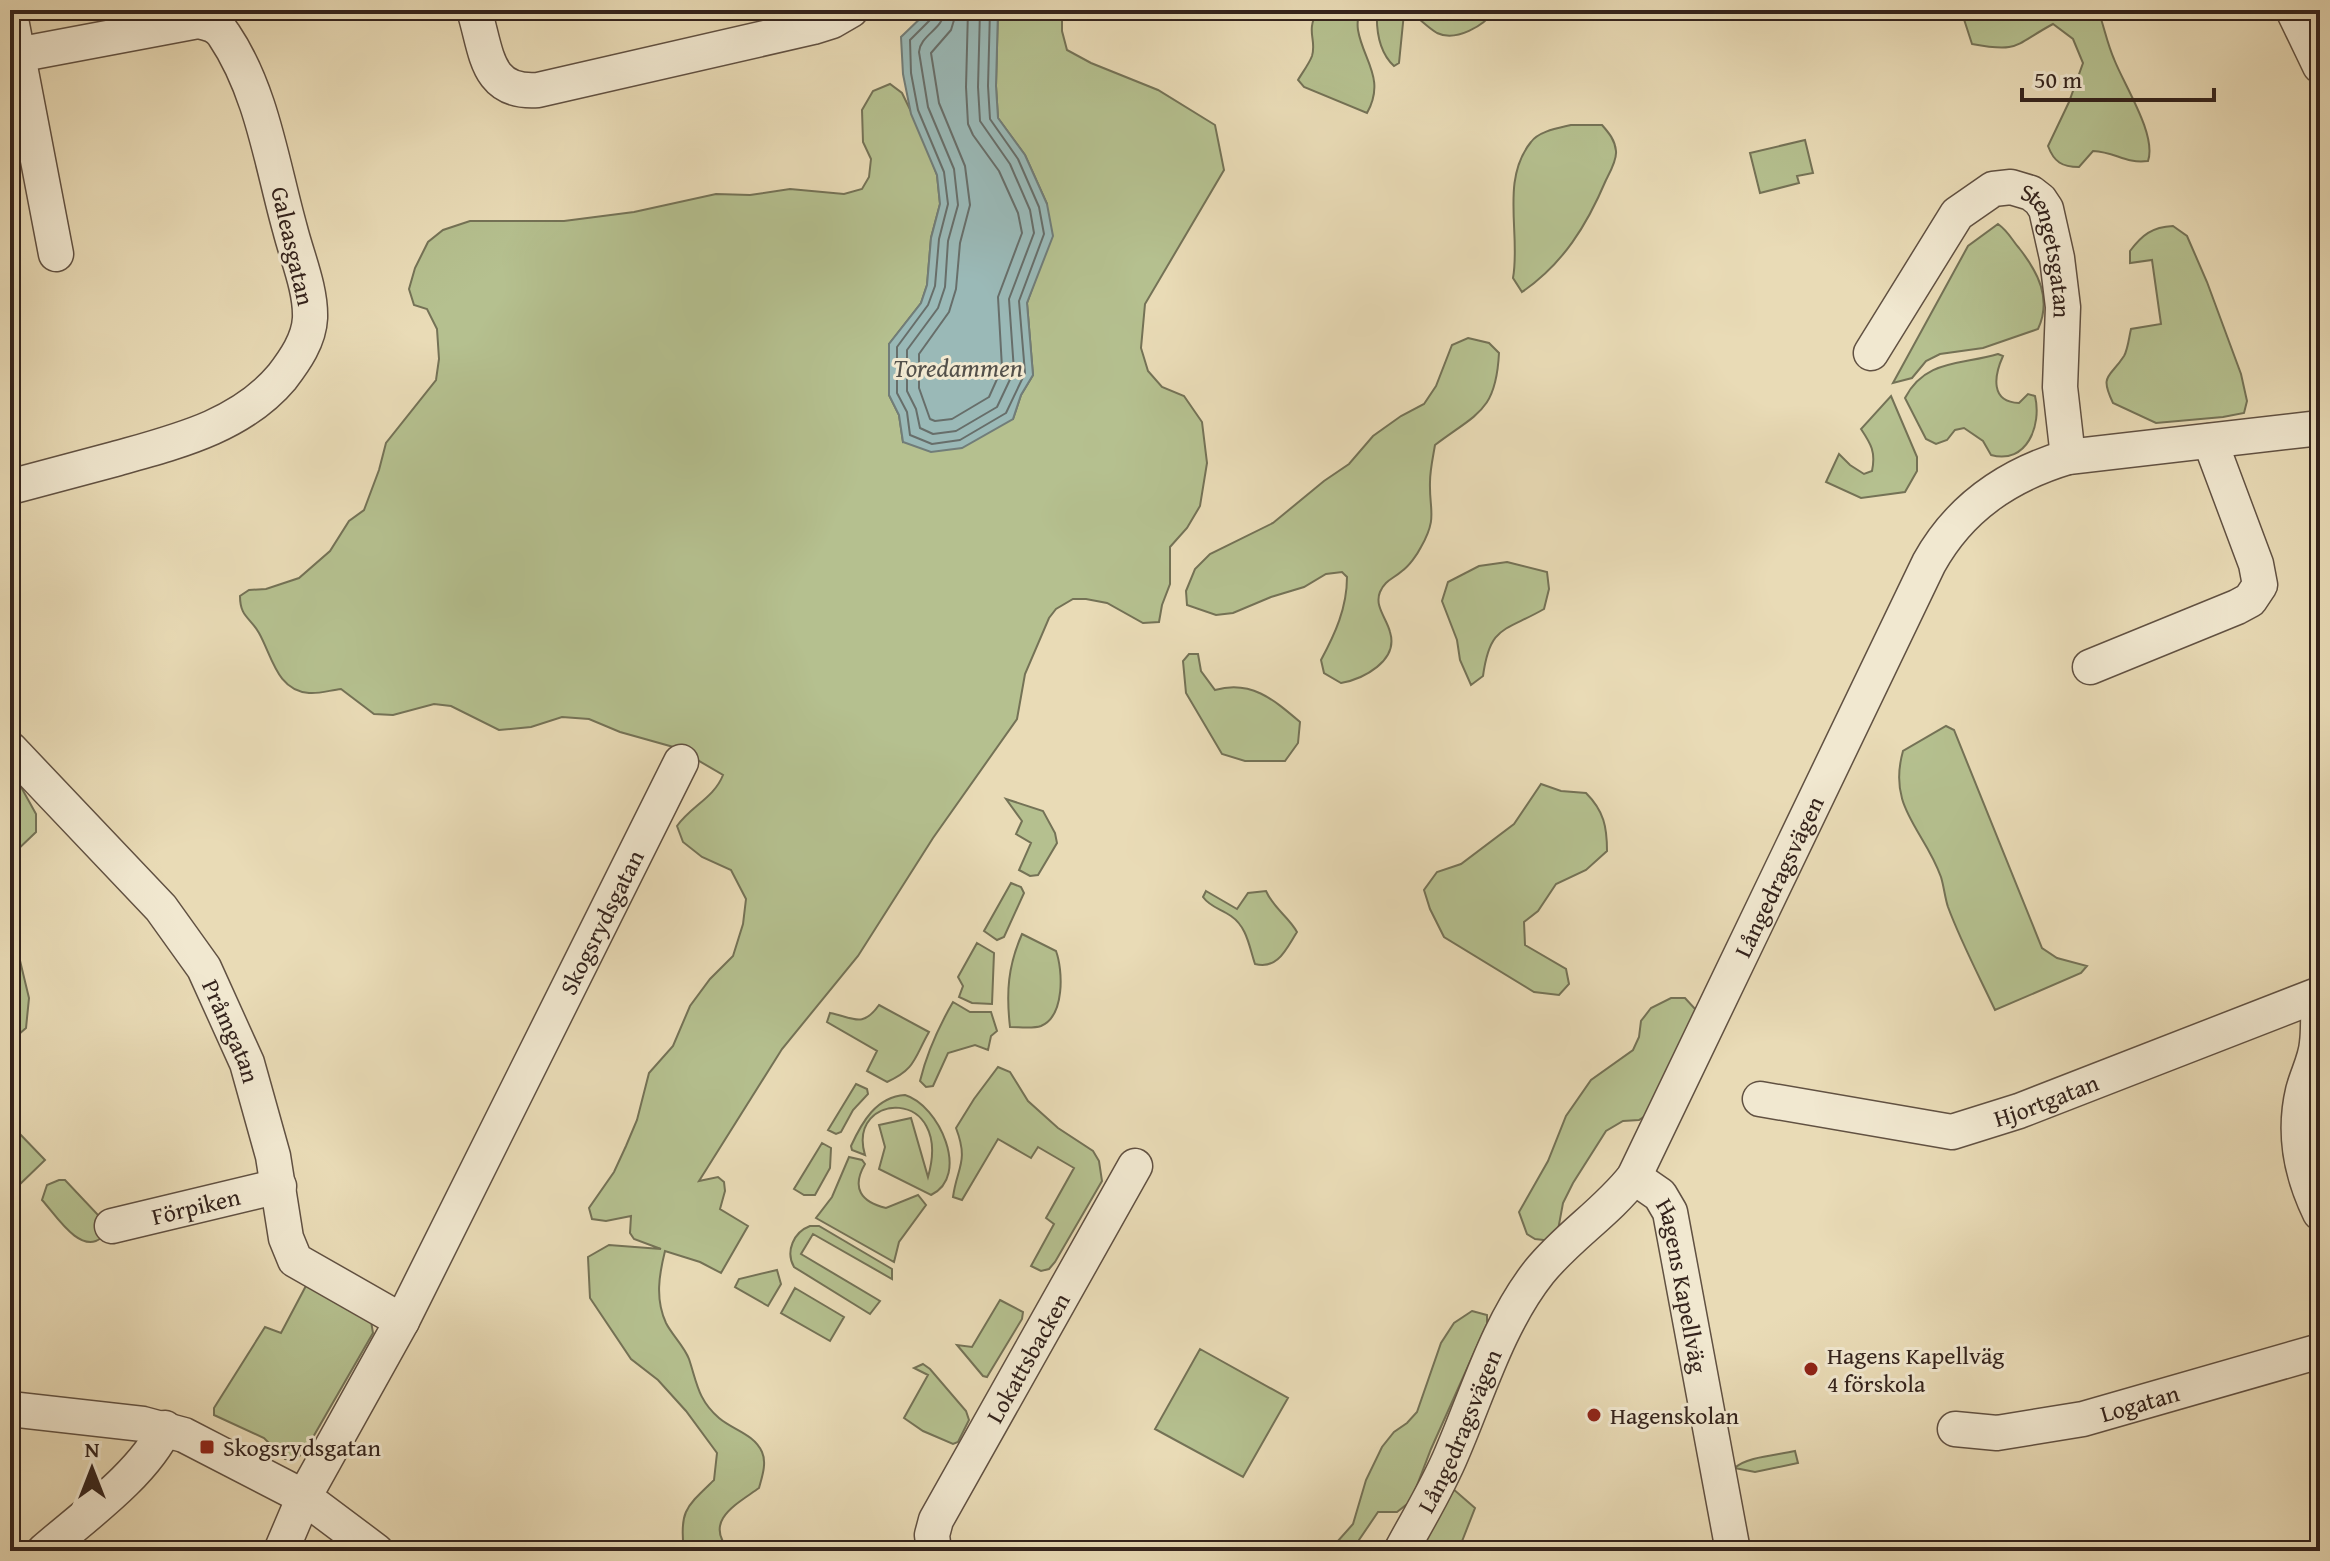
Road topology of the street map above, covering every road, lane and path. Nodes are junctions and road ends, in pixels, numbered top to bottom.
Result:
1 (474, 10) edge
2 (851, 10) edge
3 (2293, 10) edge
4 (10, 14) edge
5 (17, 55) junction
6 (2320, 66) edge
7 (56, 254) dead end
8 (1871, 353) dead end
9 (2320, 428) edge
10 (2210, 441) junction
11 (2068, 457) junction
12 (10, 487) edge
13 (2090, 667) dead end
14 (10, 749) edge
15 (681, 762) dead end
16 (2320, 996) edge
17 (1760, 1099) dead end
18 (1135, 1166) dead end
19 (1634, 1177) junction
20 (279, 1186) junction
21 (2320, 1213) edge
22 (112, 1226) dead end
23 (402, 1321) junction
24 (2320, 1351) edge
25 (10, 1409) edge
26 (165, 1428) junction
27 (1955, 1429) dead end
28 (304, 1497) junction
29 (44, 1551) edge
30 (281, 1551) edge
31 (376, 1551) edge
32 (934, 1551) edge
33 (1401, 1551) edge
34 (1733, 1551) edge

1 - 2 street
3 - 6 street
4 - 5 street
5 - 7 street
5 - 12 street, Galeasgatan
8 - 11 street, Stengetsgatan
9 - 10 street, Långedragsvägen
10 - 11 street, Långedragsvägen
10 - 13 street
11 - 19 street, Långedragsvägen
14 - 20 street, Pråmgatan
15 - 23 street, Skogsrydsgatan
16 - 17 street, Hjortgatan
16 - 21 street
18 - 32 street, Lokattsbacken
19 - 33 street, Långedragsvägen
19 - 34 street, Hagens Kapellväg
20 - 22 street, Förpiken
20 - 23 street, Pråmgatan
23 - 28 street, Skogsrydsgatan
24 - 27 street, Logatan
25 - 26 street
26 - 28 street
26 - 29 street
28 - 30 street, Skogsrydsgatan
28 - 31 street

